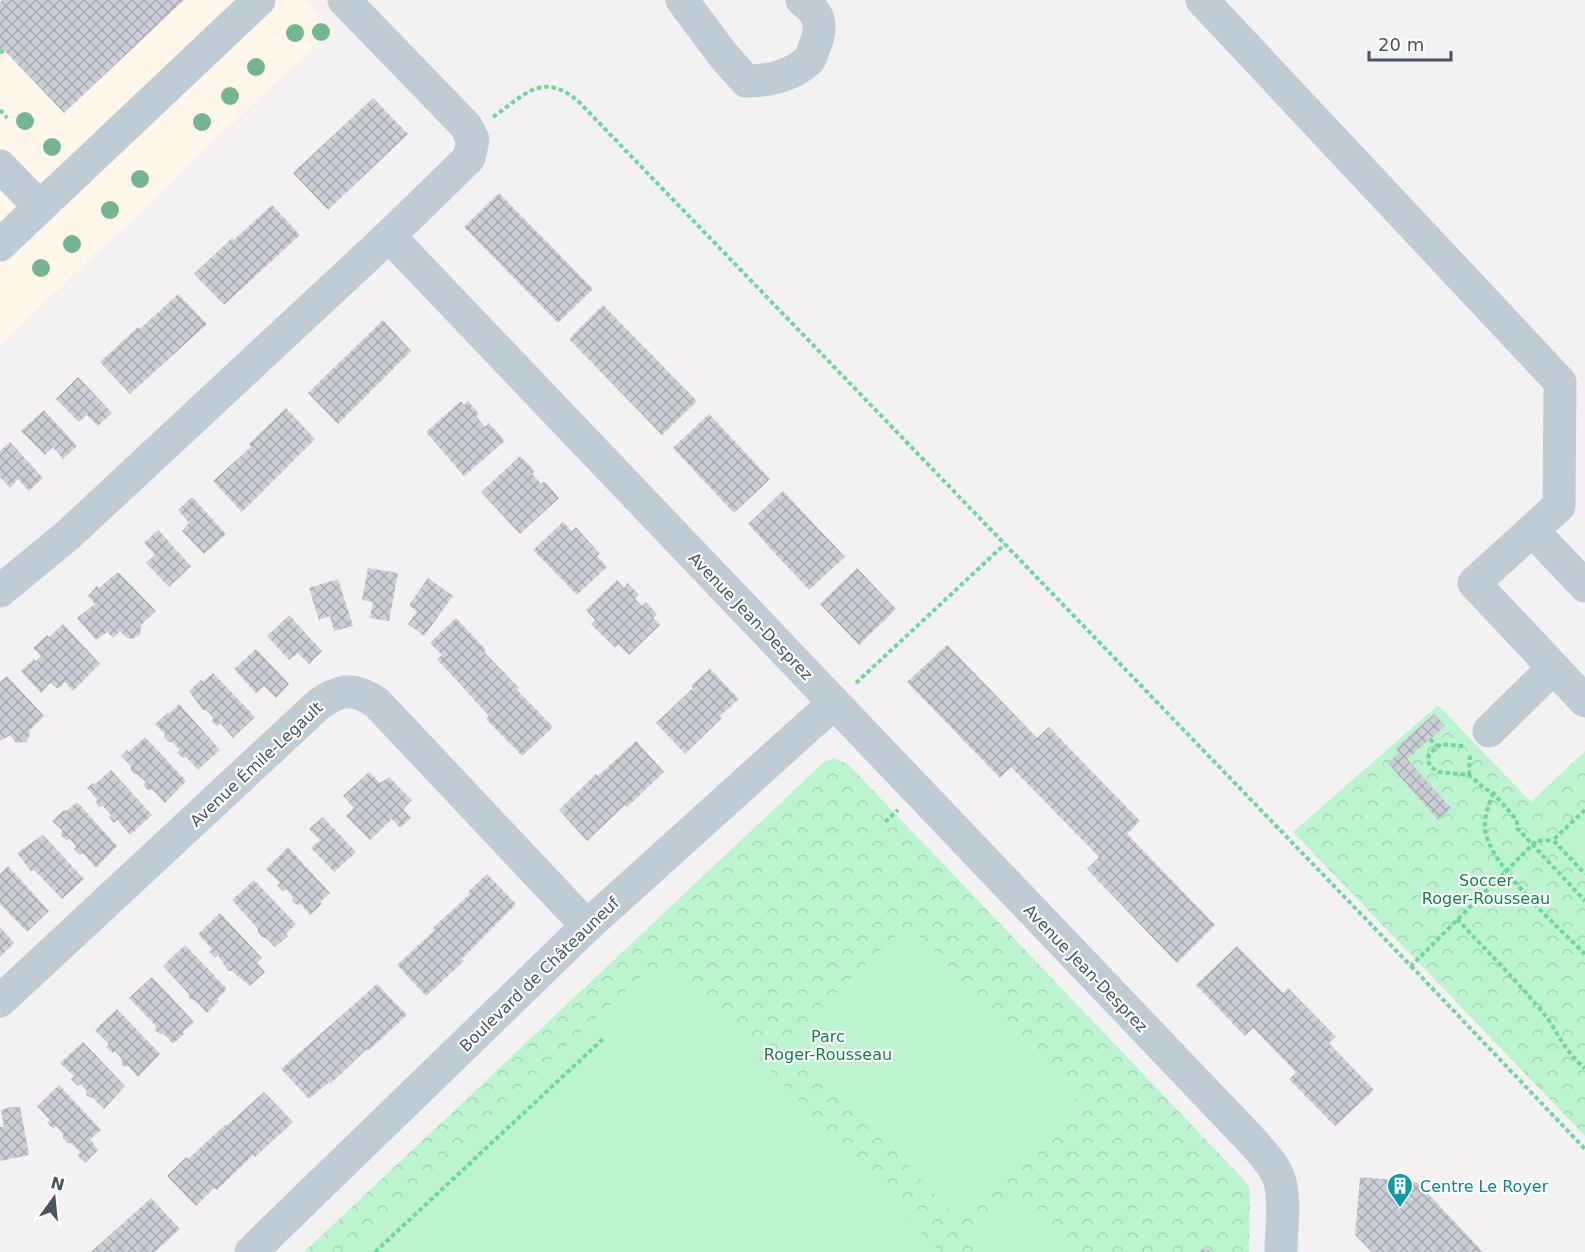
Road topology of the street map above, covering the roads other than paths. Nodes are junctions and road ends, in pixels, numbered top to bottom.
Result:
1 (259, 0) edge
2 (344, 0) edge
3 (682, 0) edge
4 (802, 0) edge
5 (1202, 0) edge
6 (0, 166) edge
7 (40, 207) junction
8 (389, 236) junction
9 (0, 245) edge
10 (1560, 382) junction
11 (1585, 401) edge
12 (1572, 509) edge
13 (1532, 530) junction
14 (1585, 586) edge
15 (0, 591) edge
16 (1553, 668) junction
17 (843, 695) junction
18 (1585, 701) edge
19 (1489, 731) dead end
20 (587, 927) junction
21 (0, 1001) edge
22 (256, 1251) edge
23 (1281, 1252) edge

1 - 7 street
2 - 8 street
3 - 4 street
5 - 10 street
6 - 7 street
7 - 9 street
8 - 15 street
8 - 17 street, Avenue Jean-Desprez
10 - 11 street
10 - 12 street
12 - 13 street
13 - 14 street
13 - 16 street
16 - 18 street
16 - 19 street
17 - 20 street, Boulevard de Châteauneuf
17 - 23 street, Avenue Jean-Desprez
20 - 21 street, Avenue Émile-Legault
20 - 22 street, Boulevard de Châteauneuf

